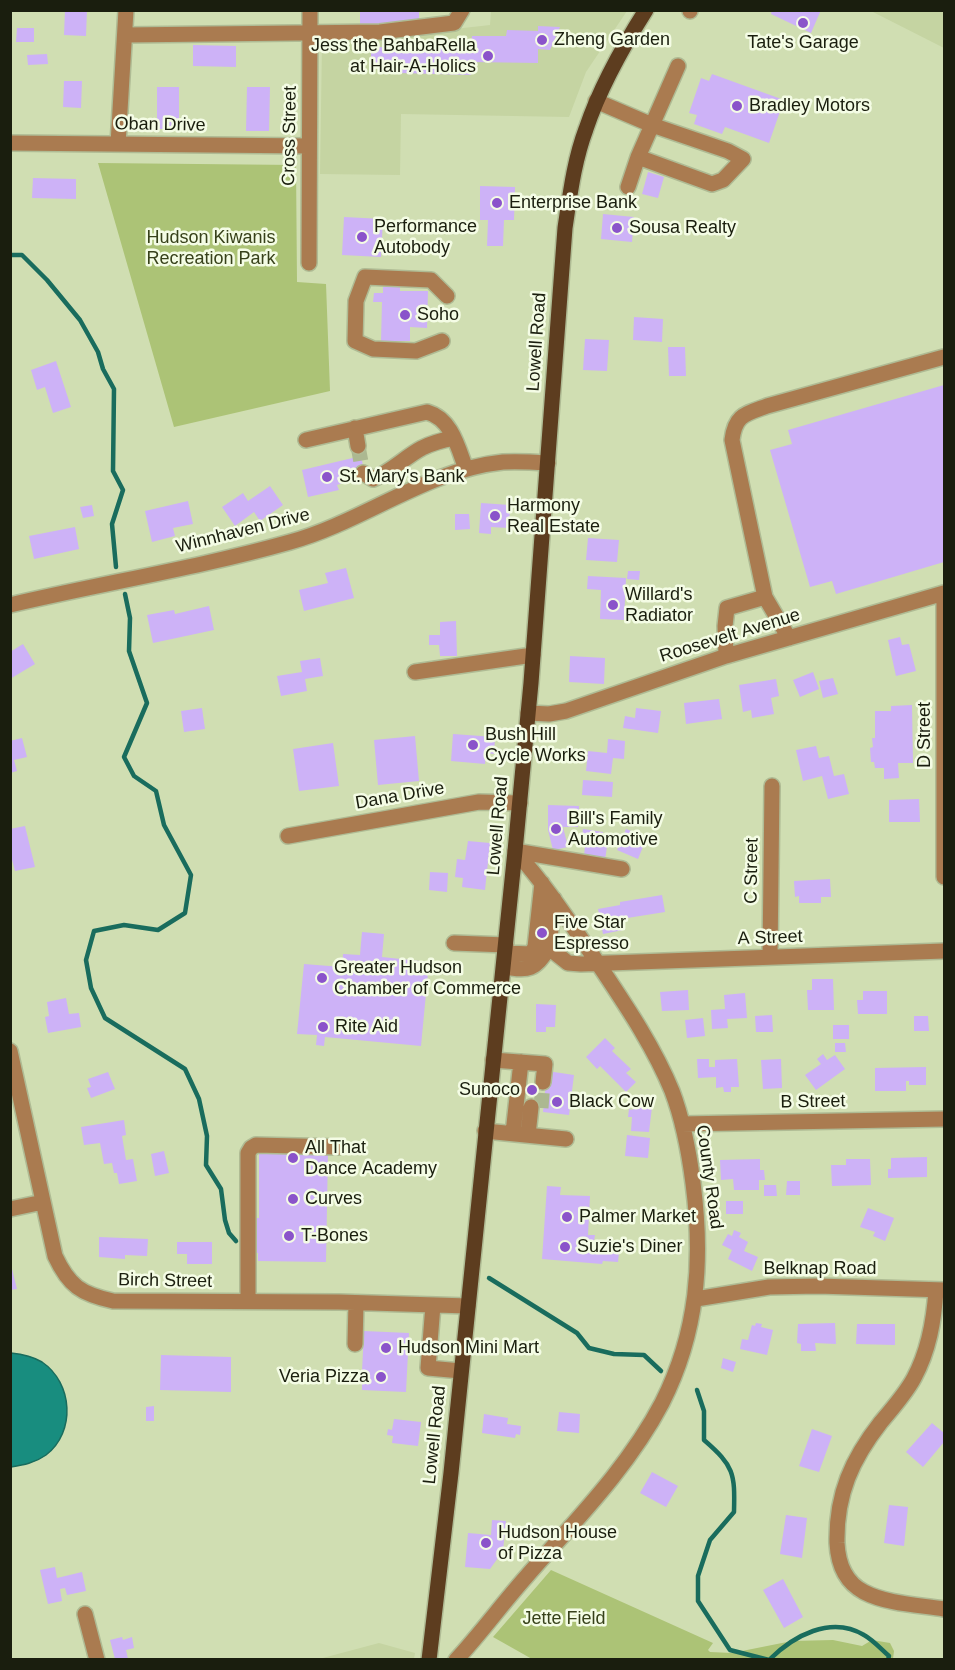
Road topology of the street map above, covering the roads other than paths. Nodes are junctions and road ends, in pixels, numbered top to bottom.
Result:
1 (126, 10) edge
2 (310, 10) edge
3 (646, 10) edge
4 (458, 17) edge
5 (311, 33) junction
6 (125, 35) junction
7 (678, 66) dead end
8 (596, 102) junction
9 (652, 125) junction
10 (10, 142) edge
11 (118, 144) junction
12 (309, 146) junction
13 (638, 157) junction
14 (628, 187) dead end
15 (309, 263) dead end
16 (447, 296) dead end
17 (442, 341) dead end
18 (945, 357) edge
19 (355, 428) junction
20 (454, 438) junction
21 (306, 440) dead end
22 (358, 446) tunnel mouth
23 (548, 463) junction
24 (466, 469) junction
25 (363, 473) dead end
26 (944, 593) edge
27 (765, 597) junction
28 (10, 605) edge
29 (789, 638) junction
30 (533, 655) junction
31 (726, 656) junction
32 (416, 672) dead end
33 (528, 713) junction
34 (772, 786) dead end
35 (520, 803) junction
36 (288, 836) dead end
37 (515, 851) junction
38 (622, 869) dead end
39 (945, 877) edge
40 (542, 883) junction
41 (554, 898) junction
42 (454, 943) dead end
43 (549, 948) junction
44 (945, 951) edge
45 (505, 955) junction
46 (770, 957) junction
47 (597, 963) junction
48 (10, 1051) edge
49 (494, 1060) junction
50 (529, 1063) junction
51 (539, 1081) tunnel mouth
52 (536, 1108) tunnel mouth
53 (945, 1119) edge
54 (682, 1124) junction
55 (485, 1131) junction
56 (526, 1135) junction
57 (566, 1139) dead end
58 (339, 1147) dead end
59 (43, 1202) junction
60 (10, 1209) edge
61 (940, 1290) edge
62 (696, 1299) junction
63 (248, 1302) junction
64 (356, 1303) junction
65 (433, 1305) junction
66 (468, 1306) junction
67 (355, 1344) dead end
68 (461, 1371) junction
69 (945, 1609) edge
70 (85, 1614) dead end
71 (97, 1659) edge
72 (429, 1659) edge
73 (456, 1659) edge

1 - 6 street
2 - 5 street, Cross Street
3 - 8 main road, Lowell Road
4 - 5 street
5 - 6 street
5 - 12 street, Cross Street
6 - 11 street
7 - 9 street
8 - 9 street
8 - 23 main road, Lowell Road
9 - 13 street
9 - 13 street
10 - 11 street, Oban Drive
11 - 12 street, Oban Drive
12 - 15 street, Cross Street
13 - 14 street
16 - 17 street
18 - 27 street
19 - 20 street
19 - 21 street
19 - 22 street
20 - 24 street
20 - 25 street
23 - 24 street, Winnhaven Drive
23 - 30 main road, Lowell Road
24 - 28 street, Winnhaven Drive
26 - 29 street, Roosevelt Avenue
26 - 39 street, D Street
27 - 29 street
27 - 31 street
29 - 31 street, Roosevelt Avenue
30 - 32 street
30 - 33 main road, Lowell Road
31 - 33 street, Roosevelt Avenue
33 - 35 main road, Lowell Road
34 - 46 street, C Street
35 - 36 street, Dana Drive
35 - 37 main road, Lowell Road
37 - 38 street
37 - 40 street, County Road
37 - 45 main road, Lowell Road
40 - 41 street, County Road
40 - 45 street
41 - 43 street
41 - 47 street, County Road
42 - 45 street
43 - 45 street
43 - 47 street, A Street
44 - 46 street, A Street
45 - 49 main road, Lowell Road
46 - 47 street, A Street
47 - 54 street, County Road
48 - 59 street, Birch Street
49 - 50 street
49 - 55 main road, Lowell Road
50 - 51 street
50 - 56 street
52 - 56 street
53 - 54 street, B Street
54 - 62 street, County Road
55 - 56 street
55 - 66 main road, Lowell Road
56 - 57 street
58 - 63 street
59 - 60 street
59 - 63 street, Birch Street
61 - 62 street, Belknap Road
61 - 69 street
62 - 73 street, County Road
63 - 64 street, Birch Street
64 - 65 street, Birch Street
64 - 67 street
65 - 66 street, Birch Street
65 - 68 street
66 - 68 main road, Lowell Road
68 - 72 main road, Lowell Road
70 - 71 street

